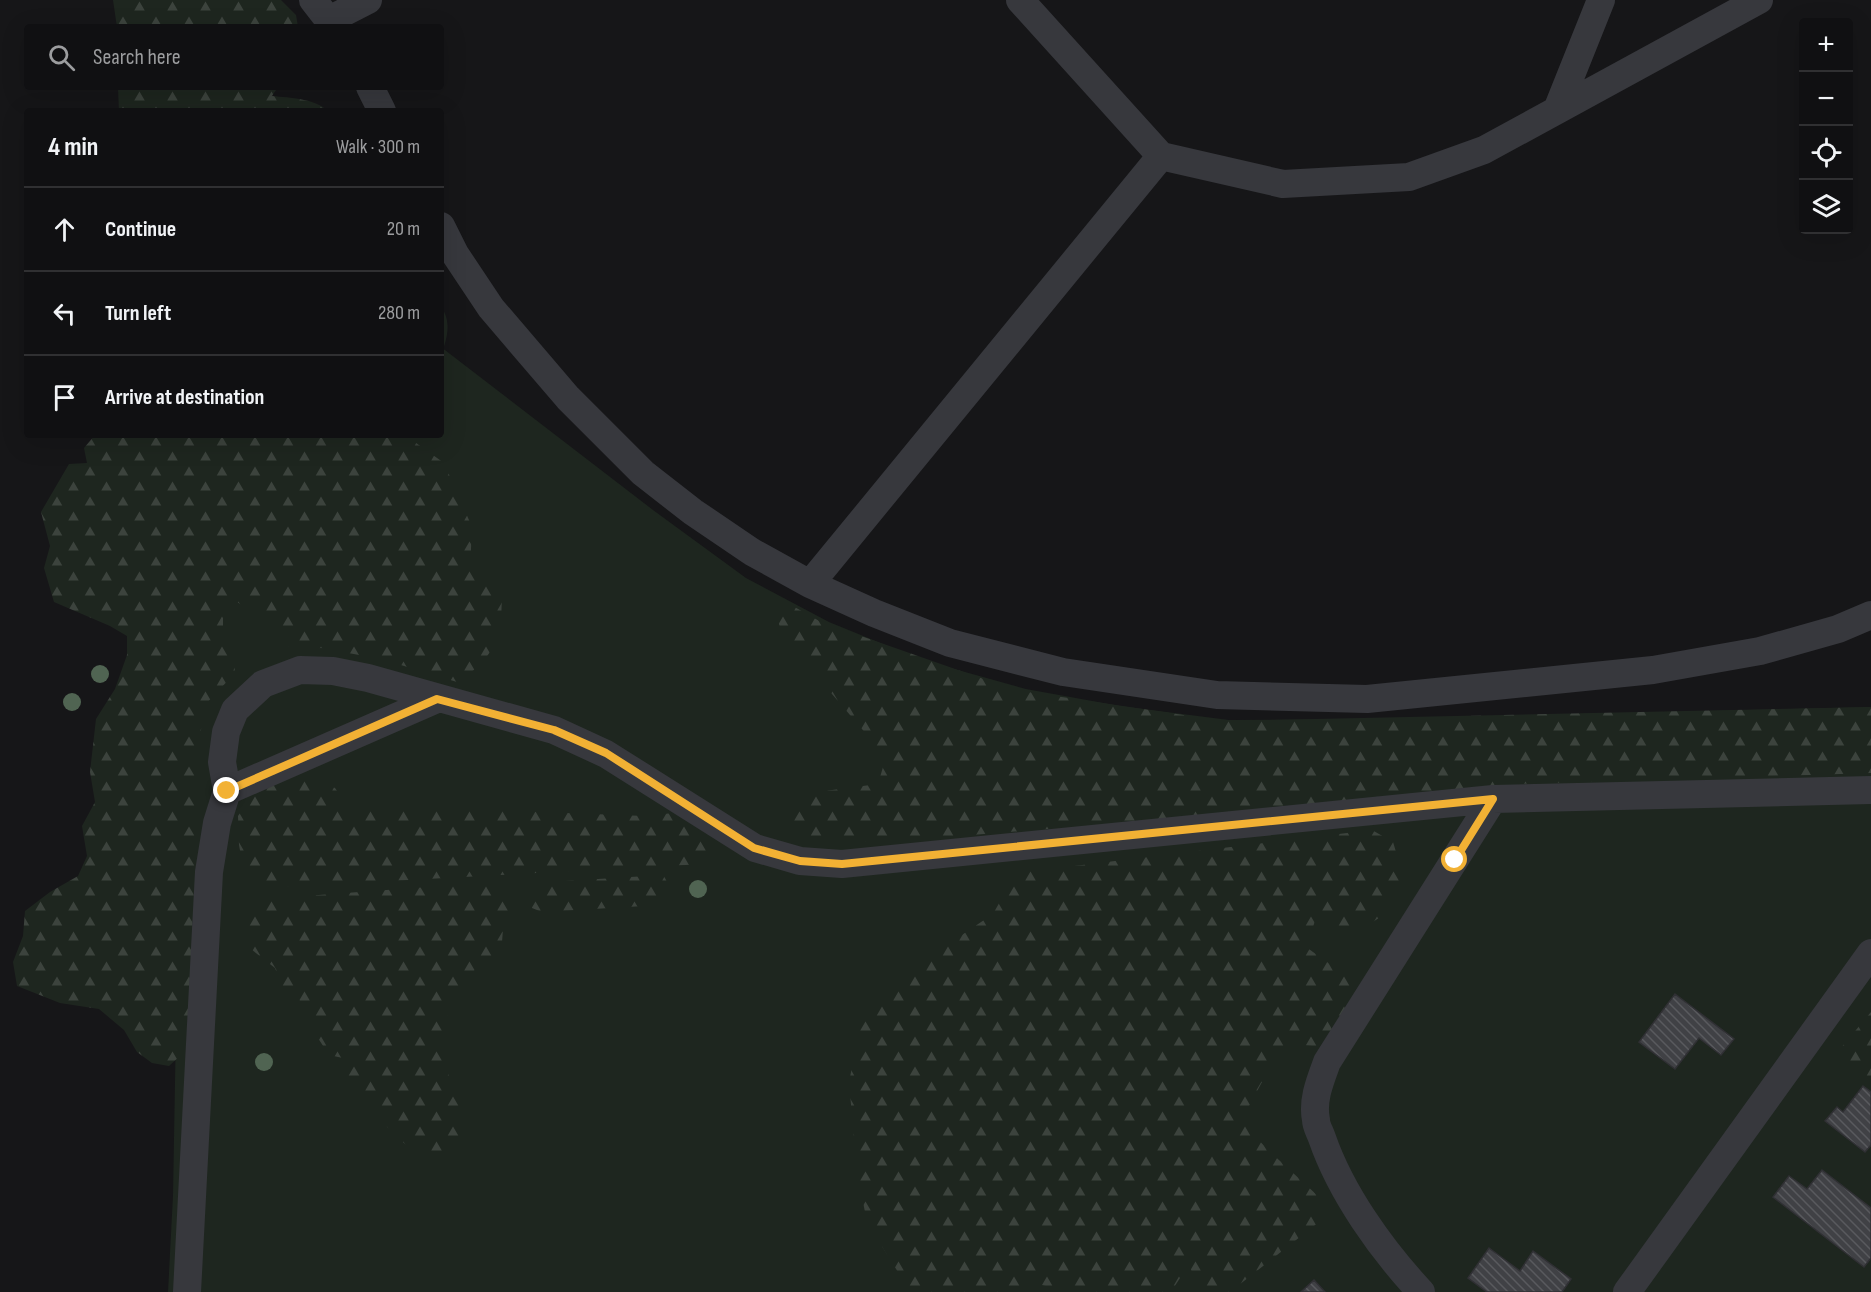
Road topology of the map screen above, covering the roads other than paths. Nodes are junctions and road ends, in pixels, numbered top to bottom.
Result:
1 (368, 0) edge
2 (1020, 0) edge
3 (1601, 0) edge
4 (1759, 0) edge
5 (325, 16) edge
6 (372, 90) edge
7 (380, 108) edge
8 (1557, 110) junction
9 (1161, 156) junction
10 (444, 232) edge
11 (810, 584) junction
12 (1871, 615) edge
13 (437, 699) junction
14 (1871, 790) edge
15 (227, 791) junction
16 (1493, 799) junction
17 (1871, 953) edge
18 (188, 1292) edge
19 (1421, 1292) edge
20 (1627, 1292) edge

1 - 5 street
2 - 9 street
3 - 8 street
4 - 8 street
6 - 7 street
8 - 9 street
9 - 11 street
10 - 11 street
11 - 12 street
13 - 15 street
13 - 15 street
13 - 16 street
14 - 16 street
15 - 18 street
16 - 19 street
17 - 20 street

